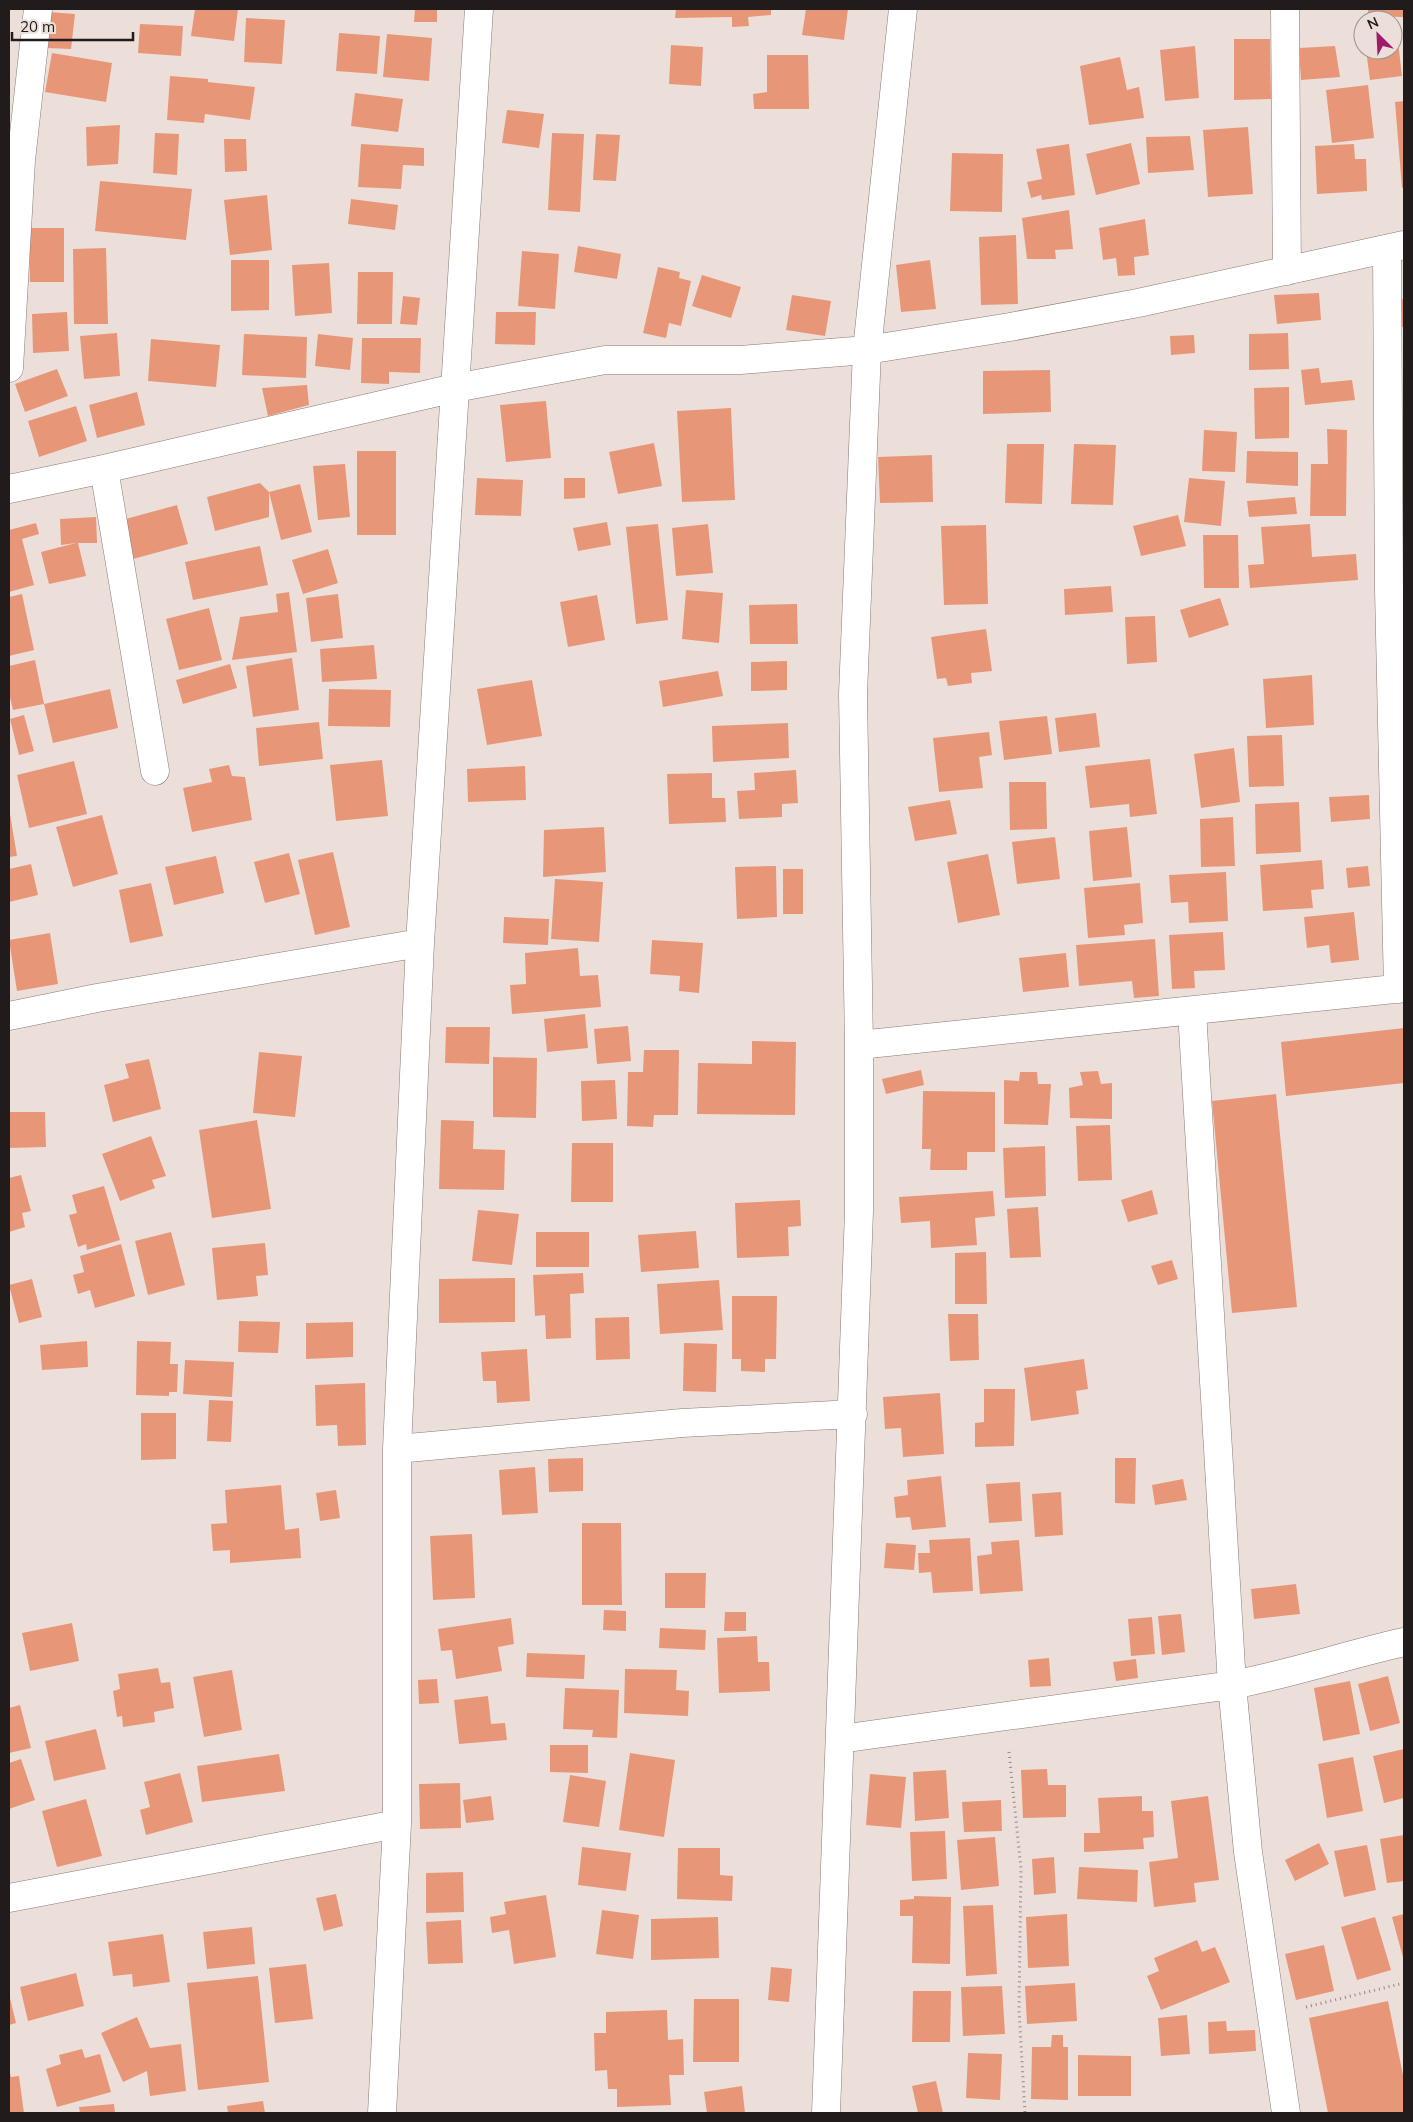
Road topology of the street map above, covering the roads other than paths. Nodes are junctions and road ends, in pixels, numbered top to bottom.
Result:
1 (38, 9) edge
2 (479, 9) edge
3 (903, 9) edge
4 (1286, 9) edge
5 (1396, 247) edge
6 (1287, 271) junction
7 (867, 350) junction
8 (9, 368) edge
9 (455, 388) junction
10 (104, 469) junction
11 (9, 489) edge
12 (1397, 589) edge
13 (154, 771) dead end
14 (420, 943) junction
15 (1401, 988) edge
16 (1192, 1011) junction
17 (9, 1016) edge
18 (859, 1045) junction
19 (853, 1414) junction
20 (397, 1449) junction
21 (1404, 1642) edge
22 (1232, 1685) junction
23 (840, 1738) junction
24 (397, 1824) junction
25 (9, 1898) edge
26 (382, 2113) edge
27 (826, 2113) edge
28 (1286, 2113) edge

1 - 8 street
2 - 9 street
3 - 7 street
4 - 6 street
5 - 6 street
5 - 12 street
6 - 7 street
7 - 9 street
7 - 18 street
9 - 10 street
9 - 14 street
10 - 11 street
10 - 13 street
12 - 15 street
14 - 17 street
14 - 20 street
15 - 16 street
16 - 18 street
16 - 22 street
18 - 19 street
19 - 20 street
19 - 23 street
20 - 24 street
21 - 22 street
22 - 23 street
22 - 28 street
23 - 27 street
24 - 25 street
24 - 26 street

